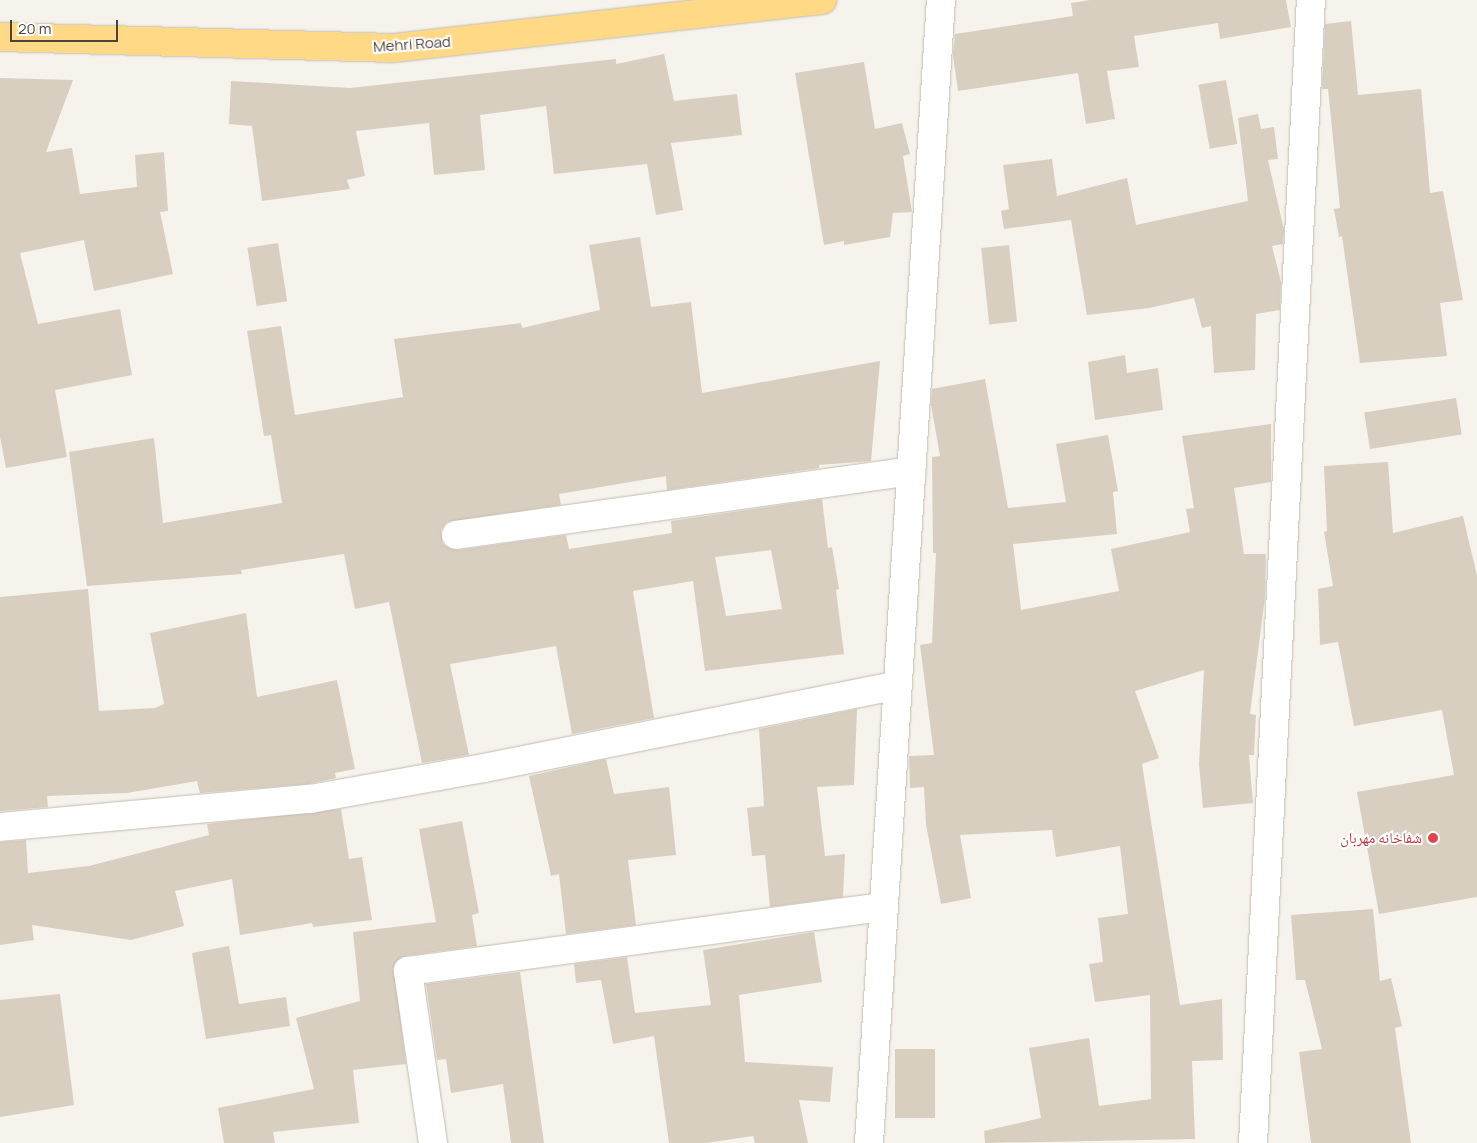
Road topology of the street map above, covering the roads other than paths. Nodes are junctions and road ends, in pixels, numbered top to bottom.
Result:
1 (822, 0) edge
2 (941, 0) edge
3 (1311, 0) edge
4 (0, 37) edge
5 (912, 472) junction
6 (456, 535) dead end
7 (898, 685) junction
8 (0, 827) edge
9 (884, 907) junction
10 (433, 1143) edge
11 (869, 1143) edge
12 (1254, 1143) edge

1 - 4 highway, Mehri Road
2 - 5 street
3 - 12 street
5 - 6 street
5 - 7 street
7 - 8 street
7 - 9 street
9 - 10 street
9 - 11 street

